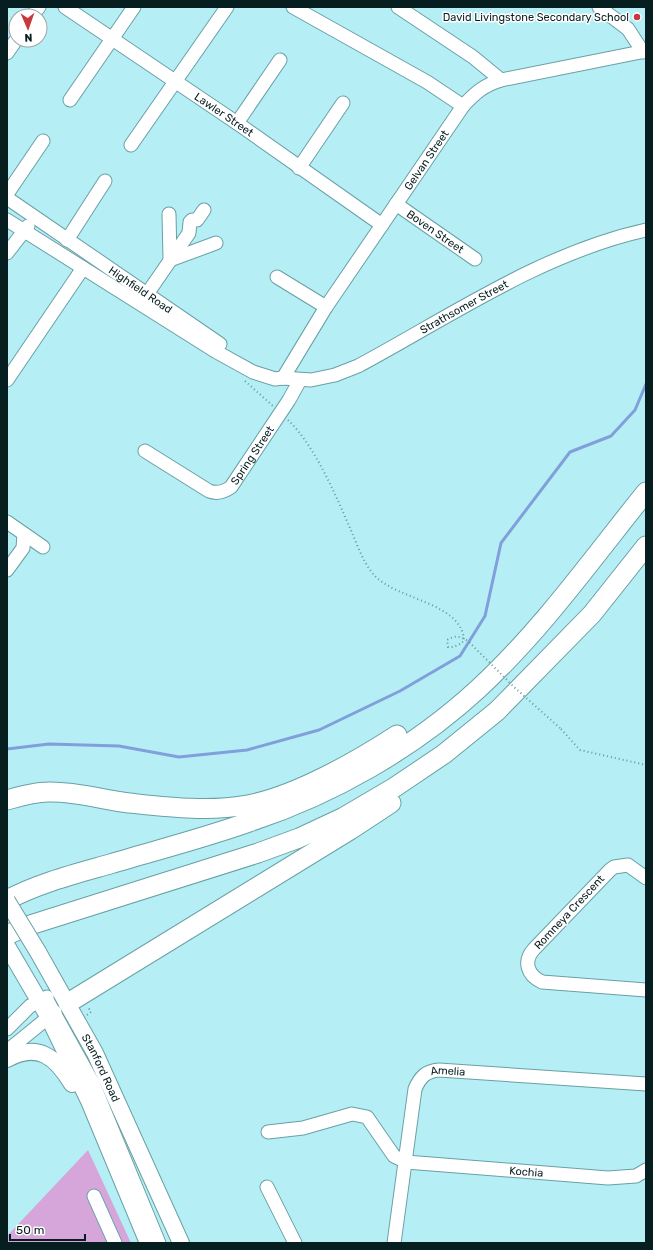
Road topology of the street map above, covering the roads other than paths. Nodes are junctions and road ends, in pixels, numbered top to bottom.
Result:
1 (65, 7) edge
2 (134, 7) edge
3 (226, 7) edge
4 (293, 7) edge
5 (398, 7) edge
6 (599, 7) edge
7 (112, 38) junction
8 (645, 51) edge
9 (280, 60) dead end
10 (502, 80) junction
11 (175, 82) junction
12 (70, 100) dead end
13 (343, 103) dead end
14 (463, 106) junction
15 (236, 123) junction
16 (43, 141) dead end
17 (131, 145) dead end
18 (299, 168) junction
19 (105, 181) dead end
20 (7, 194) edge
21 (7, 198) edge
22 (396, 204) junction
23 (169, 214) dead end
24 (200, 215) dead end
25 (35, 218) junction
26 (7, 220) edge
27 (382, 225) junction
28 (646, 230) edge
29 (23, 231) junction
30 (67, 240) junction
31 (216, 243) dead end
32 (7, 254) edge
33 (475, 259) dead end
34 (170, 260) junction
35 (83, 268) junction
36 (277, 277) dead end
37 (147, 294) junction
38 (326, 307) junction
39 (279, 377) junction
40 (7, 380) edge
41 (300, 380) junction
42 (145, 450) dead end
43 (646, 492) edge
44 (628, 515) junction
45 (7, 522) edge
46 (24, 534) junction
47 (646, 546) edge
48 (42, 547) dead end
49 (7, 570) edge
50 (592, 614) junction
51 (7, 800) edge
52 (646, 878) edge
53 (7, 900) edge
54 (7, 935) edge
55 (7, 946) edge
56 (646, 990) edge
57 (42, 999) junction
58 (58, 1005) junction
59 (7, 1029) edge
60 (7, 1051) edge
61 (7, 1059) edge
62 (646, 1084) edge
63 (268, 1132) dead end
64 (107, 1146) junction
65 (406, 1162) junction
66 (646, 1170) edge
67 (267, 1187) dead end
68 (94, 1196) dead end
69 (115, 1243) edge
70 (148, 1243) edge
71 (159, 1243) edge
72 (181, 1243) edge
73 (295, 1243) edge
74 (394, 1243) edge

1 - 7 street, Lawler Street
2 - 7 street
3 - 11 street
4 - 14 street
5 - 10 street
6 - 8 street
7 - 11 street, Lawler Street
7 - 12 street
8 - 10 street, Gelvan Street
9 - 15 street
10 - 14 street, Gelvan Street
11 - 15 street, Lawler Street
11 - 17 street
13 - 18 street
14 - 22 street, Gelvan Street
15 - 18 street, Lawler Street
16 - 20 street
18 - 27 street, Lawler Street
19 - 30 street
21 - 25 street, Highfield Road
22 - 27 street, Gelvan Street
22 - 33 street, Boven Street
23 - 34 street
24 - 34 street
25 - 29 street
25 - 30 street, Highfield Road
26 - 29 street, Highfield Road
27 - 38 street, Gelvan Street
28 - 41 street, Strathsomer Street
29 - 32 street
29 - 35 street, Highfield Road
30 - 37 street, Highfield Road
31 - 34 street
34 - 37 street
35 - 39 street, Highfield Road
35 - 40 street
36 - 38 street
37 - 39 street, Highfield Road
38 - 39 street, Gelvan Street
39 - 41 street, Strathsomer Street
41 - 42 street, Spring Street
43 - 44 highway
44 - 51 highway
44 - 53 highway
45 - 46 street
46 - 48 street
46 - 49 street
47 - 50 highway
50 - 54 highway
50 - 58 highway
52 - 56 street, Romneya Crescent
53 - 58 main road, Stanford Road, bridge
55 - 57 main road, Stanford Road
57 - 58 main road, Stanford Road
57 - 58 street
57 - 59 street
58 - 60 street
58 - 64 main road, Stanford Road
58 - 71 street
58 - 72 main road, Stanford Road
61 - 64 main road
62 - 65 street, Amelia
63 - 65 street
64 - 70 main road, Stanford Road
65 - 66 street, Kochia
65 - 74 street, Amelia
67 - 73 street
68 - 69 street

